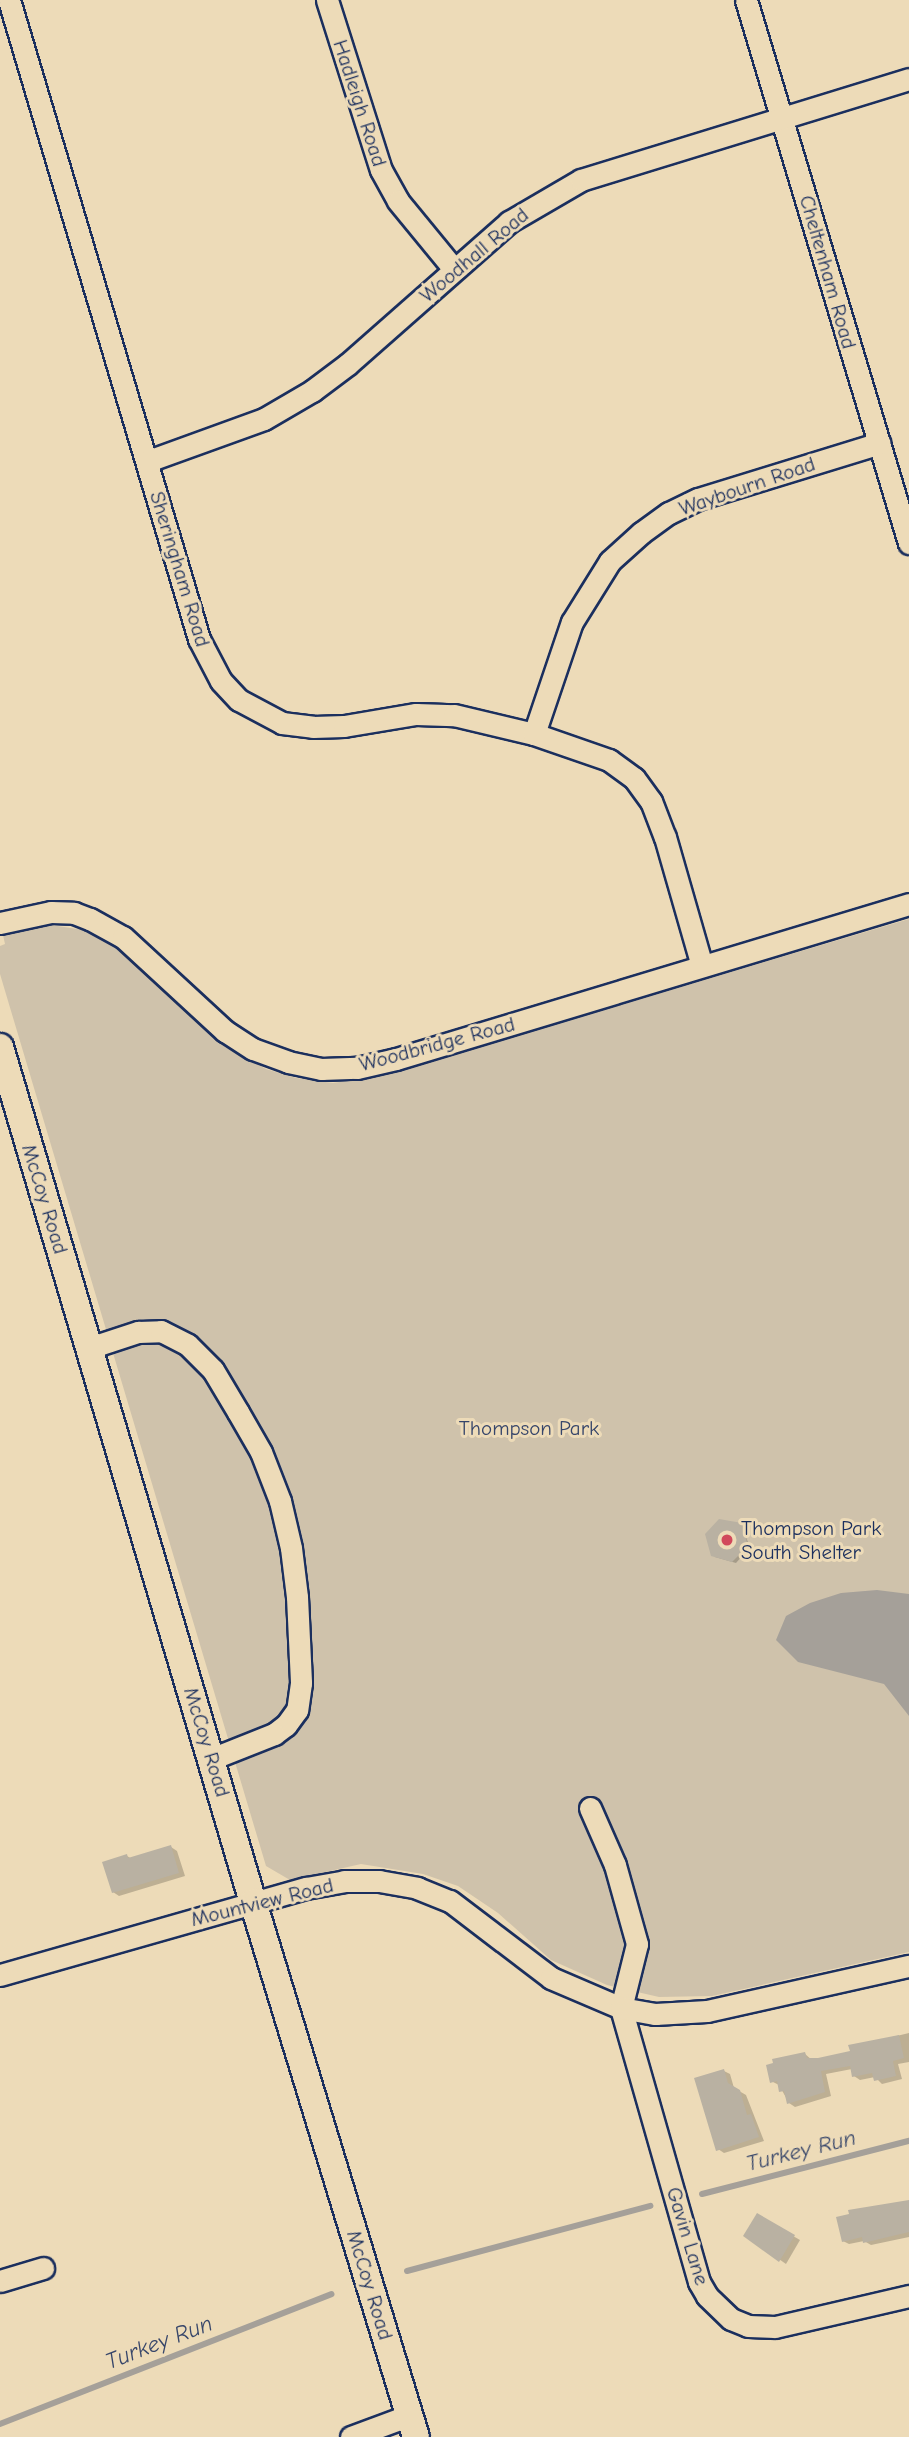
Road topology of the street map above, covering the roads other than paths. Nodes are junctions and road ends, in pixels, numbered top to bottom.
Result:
1 (9, 0) edge
2 (327, 0) edge
3 (746, 0) edge
4 (909, 79) edge
5 (781, 118) junction
6 (453, 268) junction
7 (880, 443) junction
8 (148, 461) junction
9 (909, 543) edge
10 (534, 734) junction
11 (909, 904) edge
12 (0, 923) edge
13 (702, 966) junction
14 (0, 1047) edge
15 (89, 1348) junction
16 (211, 1759) junction
17 (590, 1808) dead end
18 (253, 1902) junction
19 (909, 1966) edge
20 (0, 1975) edge
21 (621, 2008) junction
22 (43, 2269) dead end
23 (0, 2281) edge
24 (909, 2296) edge
25 (413, 2426) edge
26 (351, 2437) edge

1 - 8 street, Sheringham Road
2 - 6 street, Hadleigh Road
3 - 5 street, Cheltenham Road
4 - 5 street, Woodhall Road
5 - 6 street, Woodhall Road
5 - 7 street, Cheltenham Road
6 - 8 street, Woodhall Road
7 - 9 street, Cheltenham Road
7 - 10 street, Waybourn Road
8 - 10 street, Sheringham Road
10 - 13 street, Sheringham Road
11 - 13 street, Woodbridge Road
12 - 13 street, Woodbridge Road
14 - 15 main road, McCoy Road
15 - 16 main road, McCoy Road
15 - 16 street
16 - 18 main road, McCoy Road
17 - 21 street
18 - 20 street, Mountview Road
18 - 21 street, Mountview Road
18 - 25 main road, McCoy Road
19 - 21 street, Mountview Road
21 - 24 street, Gavin Lane
22 - 23 street
25 - 26 street

